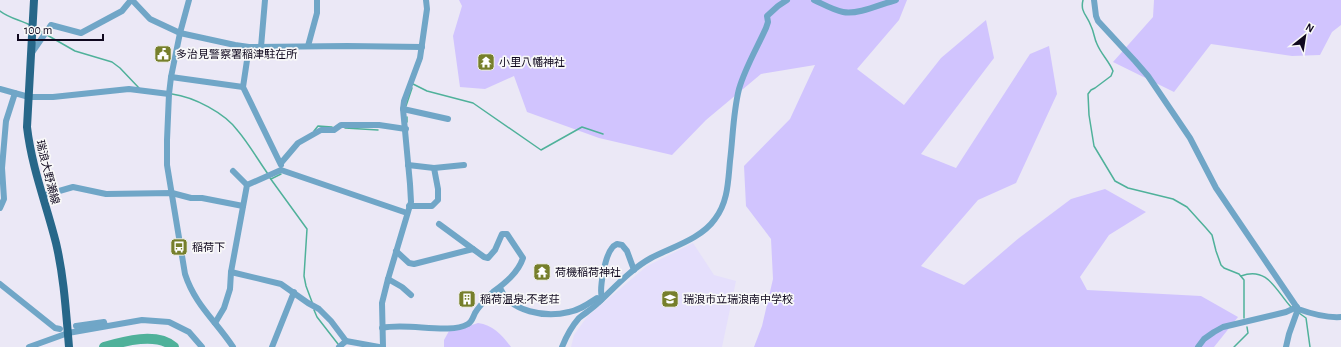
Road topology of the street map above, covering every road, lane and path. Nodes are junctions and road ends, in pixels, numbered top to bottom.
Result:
1 (34, 0) edge
2 (132, 0) edge
3 (189, 0) edge
4 (265, 0) edge
5 (317, 0) edge
6 (426, 0) edge
7 (787, 0) edge
8 (814, 0) edge
9 (896, 0) edge
10 (1094, 0) edge
11 (180, 32) junction
12 (308, 46) junction
13 (249, 47) junction
14 (261, 47) junction
15 (422, 47) junction
16 (31, 54) junction
17 (171, 77) junction
18 (242, 87) junction
19 (0, 89) edge
20 (169, 91) junction
21 (15, 93) junction
22 (29, 97) junction
23 (403, 108) junction
24 (448, 119) dead end
25 (406, 129) junction
26 (281, 162) junction
27 (408, 164) junction
28 (464, 165) dead end
29 (434, 168) junction
30 (281, 170) junction
31 (233, 171) dead end
32 (247, 185) junction
33 (172, 193) junction
34 (42, 196) junction
35 (243, 206) junction
36 (410, 206) junction
37 (0, 208) edge
38 (407, 213) junction
39 (439, 224) dead end
40 (473, 249) junction
41 (396, 251) junction
42 (634, 270) junction
43 (231, 272) junction
44 (388, 279) junction
45 (0, 284) edge
46 (500, 288) junction
47 (294, 292) junction
48 (411, 296) dead end
49 (601, 299) junction
50 (1298, 308) junction
51 (1341, 317) edge
52 (215, 323) junction
53 (76, 326) dead end
54 (105, 326) junction
55 (382, 328) junction
56 (60, 329) dead end
57 (68, 336) junction
58 (346, 341) junction
59 (29, 347) edge
60 (69, 347) edge
61 (202, 347) edge
62 (233, 347) edge
63 (272, 347) edge
64 (339, 347) edge
65 (379, 347) edge
66 (384, 347) edge
67 (562, 347) edge
68 (1198, 347) edge
69 (1286, 347) edge

1 - 16 main road, 瑞浪大野瀬線
2 - 11 street
2 - 16 street
3 - 11 street
4 - 14 street
5 - 12 street
6 - 15 street
7 - 42 street
8 - 9 street
10 - 50 street
11 - 13 street
11 - 17 street
12 - 14 street
12 - 15 street
13 - 14 street
13 - 18 street
15 - 23 street
16 - 22 main road, 瑞浪大野瀬線
17 - 18 street
17 - 20 street
18 - 26 street
19 - 21 street
20 - 22 street
20 - 33 street
21 - 22 street
21 - 37 street
22 - 34 main road, 瑞浪大野瀬線
23 - 24 street
23 - 25 street
25 - 26 street
25 - 27 street
26 - 30 street
27 - 29 street
27 - 36 street
28 - 29 street
29 - 36 street
30 - 32 street
30 - 38 street
31 - 32 street
32 - 35 street
33 - 34 street
33 - 35 street
33 - 52 street
34 - 57 main road, 瑞浪大野瀬線
35 - 43 street
36 - 38 street
38 - 41 street
39 - 40 street
40 - 41 street
40 - 46 street
41 - 44 street
42 - 49 street
42 - 49 street
43 - 47 street
43 - 52 street
44 - 48 street
44 - 55 street
45 - 56 street
46 - 49 street
46 - 55 street
47 - 58 street
47 - 63 street
49 - 67 street
50 - 51 street
50 - 68 street
50 - 69 street
52 - 62 street
53 - 54 street
54 - 57 street
54 - 61 street
55 - 66 street
57 - 59 street
57 - 60 main road, 瑞浪大野瀬線
58 - 64 street
58 - 65 street

